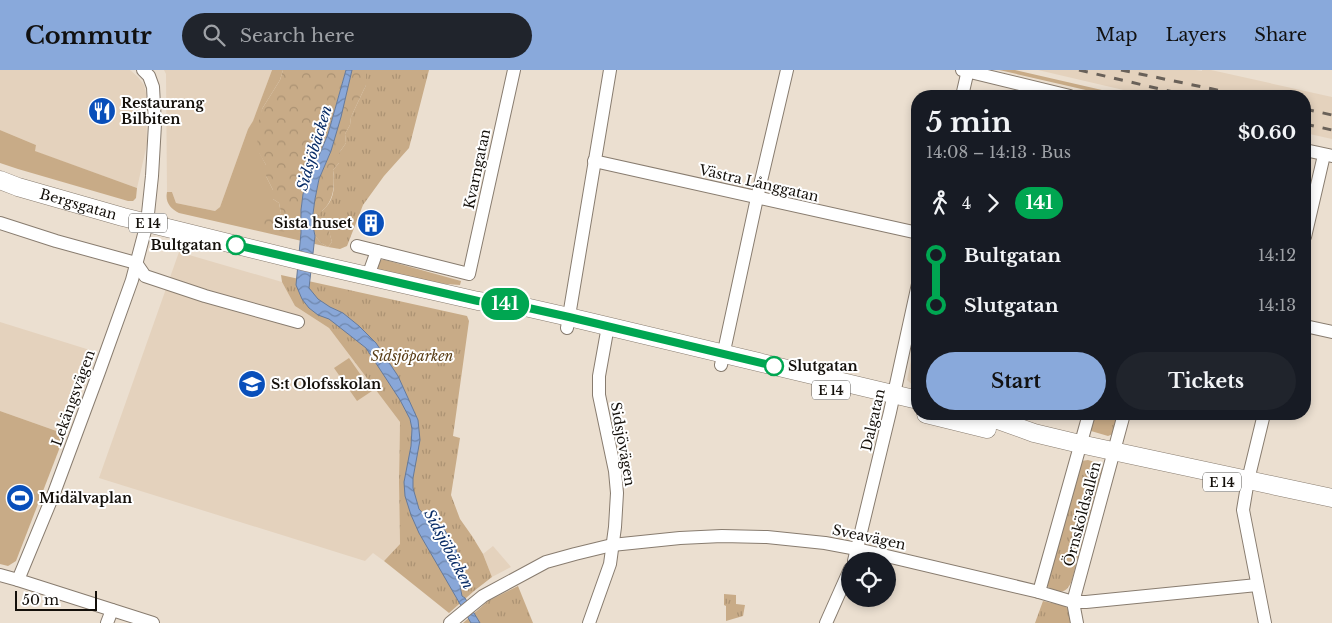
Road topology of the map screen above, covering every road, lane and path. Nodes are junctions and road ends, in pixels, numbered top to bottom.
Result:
1 (143, 70) edge
2 (514, 70) edge
3 (610, 70) edge
4 (787, 70) edge
5 (966, 70) edge
6 (963, 90) edge
7 (1046, 90) edge
8 (1311, 151) edge
9 (1328, 155) edge
10 (594, 161) junction
11 (0, 180) edge
12 (757, 198) junction
13 (1311, 216) edge
14 (0, 223) edge
15 (147, 223) junction
16 (911, 231) edge
17 (357, 246) dead end
18 (377, 252) junction
19 (136, 263) junction
20 (368, 276) junction
21 (911, 316) edge
22 (298, 322) dead end
23 (568, 322) junction
24 (1311, 327) edge
25 (607, 332) junction
26 (1332, 332) edge
27 (722, 360) junction
28 (893, 399) junction
29 (911, 400) edge
30 (911, 408) edge
31 (950, 420) edge
32 (998, 420) edge
33 (1087, 420) edge
34 (1122, 420) edge
35 (1263, 420) edge
36 (1034, 433) junction
37 (1080, 444) junction
38 (1114, 452) junction
39 (1247, 484) junction
40 (1332, 498) edge
41 (1332, 509) edge
42 (612, 545) junction
43 (857, 549) junction
44 (856, 552) edge
45 (0, 575) edge
46 (18, 580) junction
47 (1257, 585) junction
48 (841, 589) edge
49 (1039, 592) junction
50 (1073, 602) junction
51 (112, 610) junction
52 (452, 622) edge
53 (107, 623) edge
54 (153, 623) edge
55 (589, 623) edge
56 (826, 623) edge
57 (1077, 623) edge
58 (1265, 623) edge

1 - 15 street
2 - 18 street, Kvarngatan
3 - 10 street
4 - 12 street
5 - 6 street
5 - 7 street
8 - 9 street
9 - 13 street
10 - 12 street, Västra Långgatan
10 - 23 street
11 - 15 highway, Bergsgatan / E 14
12 - 16 street, Västra Långgatan
12 - 27 street
14 - 19 street
15 - 19 street, Lekängsvägen
15 - 20 highway, Bergsgatan / E 14
17 - 18 street
18 - 20 street
19 - 22 street
19 - 46 street, Lekängsvägen
20 - 23 highway, Bergsgatan / E 14
21 - 28 street, Dalgatan
23 - 25 highway, Bergsgatan / E 14
24 - 26 street
25 - 27 highway, Bergsgatan / E 14
25 - 42 street, Sidsjövägen
27 - 28 highway, Bergsgatan / E 14
28 - 29 highway, Bergsgatan / E 14
28 - 30 highway, Bergsgatan / E 14
28 - 43 street, Dalgatan
31 - 36 highway, E 14
32 - 36 highway, E 14
33 - 37 street, Örnsköldsallén
34 - 38 street, Örnsköldsallén
35 - 39 street
36 - 37 highway, E 14
37 - 38 highway, E 14
37 - 49 street, Örnsköldsallén
38 - 39 highway, E 14
38 - 50 street, Örnsköldsallén
39 - 40 highway, E 14
39 - 41 highway, E 14
39 - 47 street
42 - 43 street, Sveavägen
42 - 52 street, Sveavägen
42 - 55 street, Sidsjövägen
43 - 44 street, Dalgatan
43 - 49 street, Sveavägen
45 - 46 street
46 - 51 street
47 - 50 street, Sveavägen
47 - 58 street
48 - 56 street
49 - 50 street, Sveavägen
50 - 57 street, Örnsköldsallén
51 - 53 street
51 - 54 street

